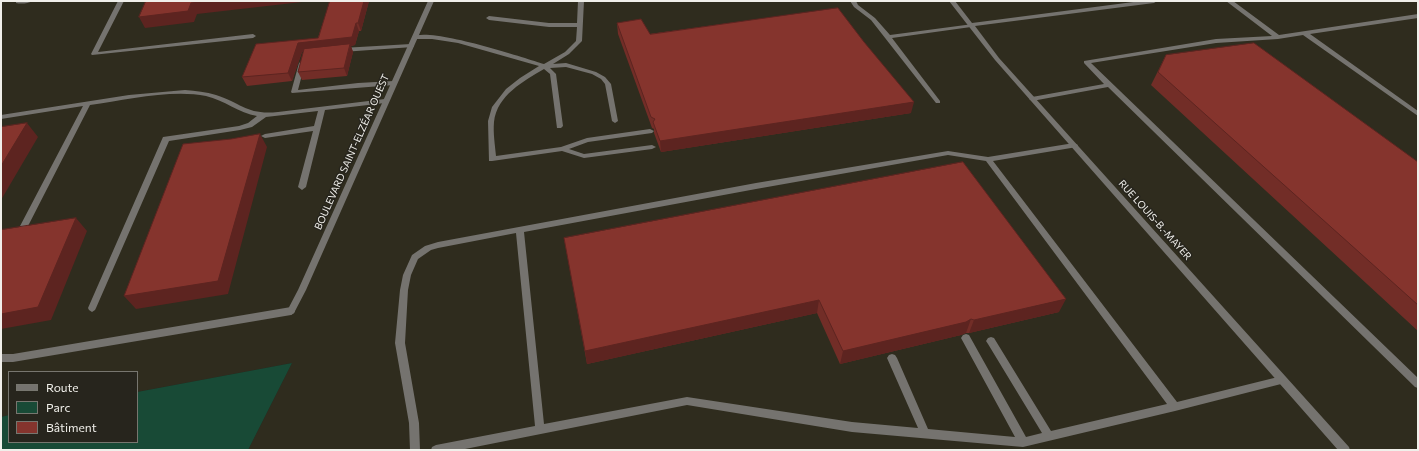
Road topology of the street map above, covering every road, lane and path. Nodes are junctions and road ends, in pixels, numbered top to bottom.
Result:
1 (29, 1) edge
2 (121, 1) edge
3 (431, 1) edge
4 (581, 1) edge
5 (853, 1) edge
6 (952, 1) edge
7 (1154, 1) edge
8 (1229, 1) edge
9 (18, 2) dead end
10 (1418, 16) edge
11 (489, 18) dead end
12 (580, 25) junction
13 (971, 25) junction
14 (1304, 33) junction
15 (254, 36) dead end
16 (415, 37) junction
17 (888, 37) junction
18 (1278, 37) junction
19 (411, 46) junction
20 (336, 51) edge
21 (304, 54) edge
22 (545, 66) junction
23 (394, 83) junction
24 (1109, 86) junction
25 (1032, 98) junction
26 (385, 101) junction
27 (938, 102) dead end
28 (88, 103) junction
29 (322, 108) junction
30 (1418, 114) edge
31 (264, 115) junction
32 (1, 117) edge
33 (615, 121) dead end
34 (559, 126) dead end
35 (317, 128) junction
36 (650, 131) edge
37 (265, 136) dead end
38 (1074, 145) junction
39 (652, 147) dead end
40 (562, 149) junction
41 (988, 159) junction
42 (302, 188) dead end
43 (23, 228) edge
44 (520, 230) junction
45 (92, 308) dead end
46 (966, 338) edge
47 (991, 340) dead end
48 (1, 358) edge
49 (13, 358) junction
50 (892, 358) edge
51 (1, 363) edge
52 (1282, 380) junction
53 (1418, 384) edge
54 (1175, 407) junction
55 (540, 430) junction
56 (925, 433) junction
57 (1049, 436) junction
58 (1023, 442) junction
59 (415, 450) edge
60 (436, 450) edge
61 (1345, 450) edge

1 - 9 street
2 - 15 street
3 - 16 street, BOULEVARD SAINT-ELZÉAR OUEST
4 - 12 street
5 - 17 street
6 - 13 street, RUE LOUIS-B.-MAYER
7 - 13 street
8 - 18 street
10 - 14 street
11 - 12 street
12 - 22 street
13 - 17 street
13 - 25 street, RUE LOUIS-B.-MAYER
14 - 18 street
14 - 30 street
16 - 19 street, BOULEVARD SAINT-ELZÉAR OUEST
16 - 22 street
17 - 27 street
18 - 24 street
19 - 20 street
19 - 23 street, BOULEVARD SAINT-ELZÉAR OUEST
21 - 23 street
22 - 33 street
22 - 34 street
22 - 40 street
23 - 26 street, BOULEVARD SAINT-ELZÉAR OUEST
24 - 25 street
24 - 53 street
25 - 38 street, RUE LOUIS-B.-MAYER
26 - 29 street
26 - 49 street, BOULEVARD SAINT-ELZÉAR OUEST
28 - 31 street
28 - 32 street
28 - 43 street
29 - 31 street
29 - 35 street
31 - 45 street
35 - 37 street
35 - 42 street
36 - 40 street
38 - 41 street
38 - 52 street, RUE LOUIS-B.-MAYER
39 - 40 street
41 - 44 street
41 - 54 street
44 - 55 street
44 - 59 street
46 - 58 street
47 - 57 street
48 - 49 street
49 - 51 street
50 - 56 street
52 - 54 street
52 - 61 street, RUE LOUIS-B.-MAYER
54 - 57 street
55 - 56 street
55 - 60 street
56 - 58 street
57 - 58 street

